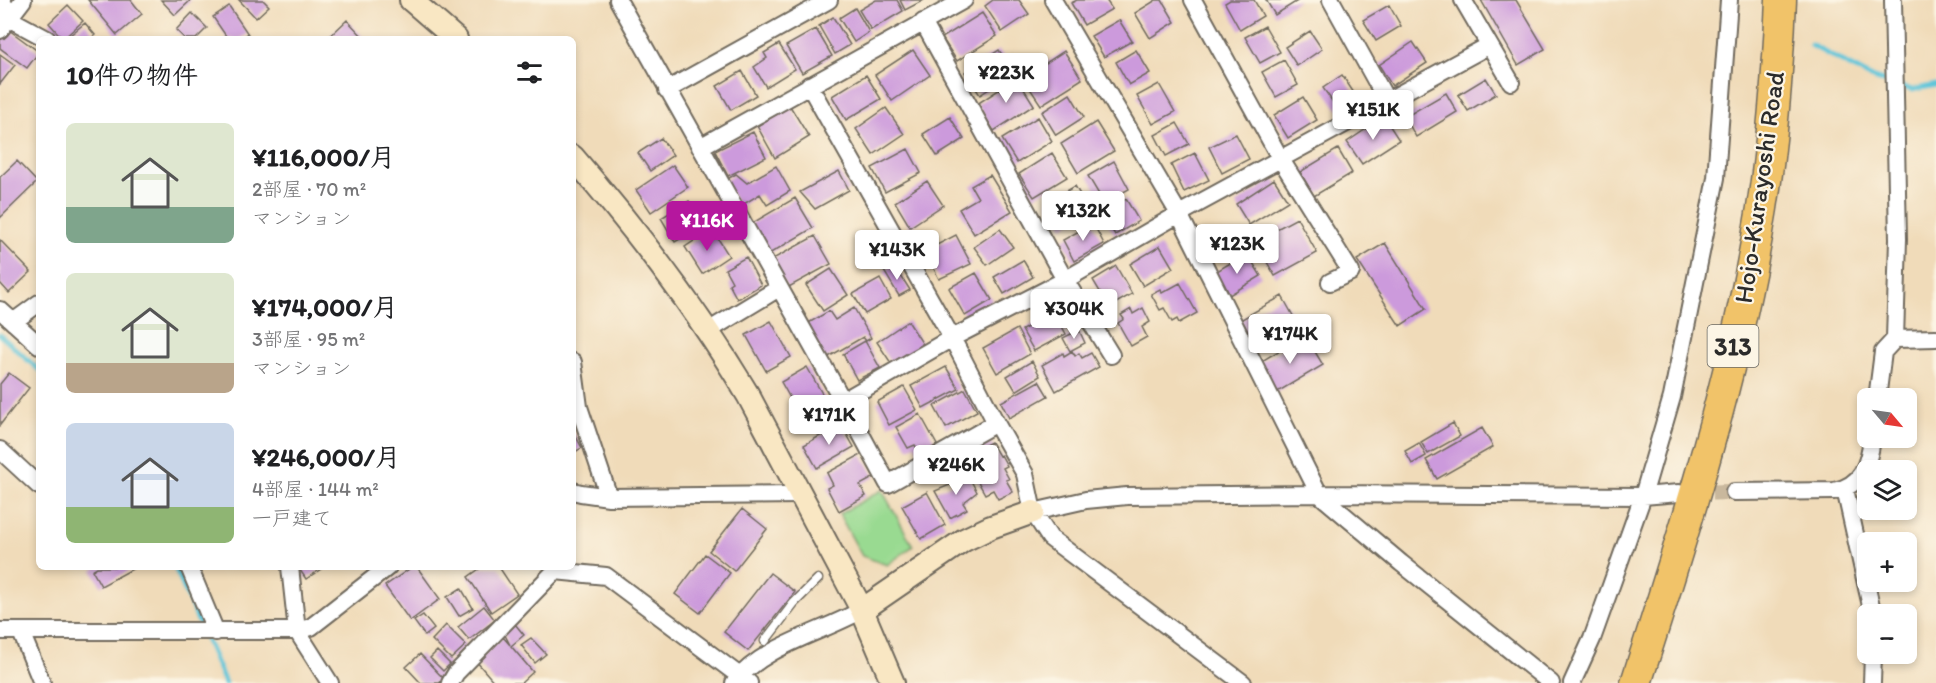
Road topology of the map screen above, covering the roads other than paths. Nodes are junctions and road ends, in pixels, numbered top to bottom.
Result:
1 (2, 0) edge
2 (23, 0) edge
3 (411, 0) edge
4 (618, 0) edge
5 (829, 0) edge
6 (964, 0) edge
7 (1053, 0) edge
8 (1193, 0) edge
9 (1331, 0) edge
10 (1463, 0) edge
11 (1729, 0) edge
12 (1781, 0) edge
13 (1801, 0) edge
14 (1893, 0) edge
15 (923, 22) junction
16 (5, 24) edge
17 (39, 36) edge
18 (453, 36) edge
19 (1488, 46) junction
20 (1511, 82) dead end
21 (809, 85) junction
22 (667, 90) junction
23 (1387, 101) junction
24 (700, 147) junction
25 (1280, 158) junction
26 (576, 161) edge
27 (1179, 214) junction
28 (1065, 280) junction
29 (1330, 282) dead end
30 (779, 288) junction
31 (0, 310) edge
32 (36, 311) edge
33 (13, 322) junction
34 (708, 331) junction
35 (952, 338) junction
36 (1903, 338) junction
37 (1936, 338) edge
38 (36, 342) edge
39 (1111, 355) dead end
40 (576, 384) edge
41 (1878, 388) edge
42 (843, 401) junction
43 (996, 423) junction
44 (1871, 448) edge
45 (0, 450) edge
46 (36, 483) edge
47 (1845, 489) junction
48 (576, 491) edge
49 (1734, 492) tunnel mouth
50 (1679, 493) tunnel mouth
51 (1319, 494) junction
52 (800, 495) junction
53 (1643, 496) junction
54 (609, 497) junction
55 (1033, 512) junction
56 (190, 570) edge
57 (290, 570) edge
58 (384, 570) edge
59 (554, 570) edge
60 (562, 570) edge
61 (818, 579) dead end
62 (1871, 604) edge
63 (862, 610) junction
64 (0, 631) edge
65 (297, 631) junction
66 (21, 632) junction
67 (216, 632) junction
68 (765, 641) dead end
69 (1873, 664) edge
70 (741, 681) edge
71 (1241, 682) edge
72 (42, 683) edge
73 (330, 683) edge
74 (450, 683) edge
75 (892, 683) edge
76 (1551, 683) edge
77 (1572, 683) edge
78 (1636, 683) edge
79 (1656, 683) edge
80 (1872, 683) edge

1 - 16 street
2 - 16 street
3 - 18 street
4 - 22 street
5 - 22 street
6 - 15 street
7 - 27 street
8 - 25 street
9 - 23 street
10 - 19 street
11 - 53 street
12 - 78 highway, Hojo-Kurayoshi Road / 313
13 - 79 highway, Hojo-Kurayoshi Road / 313
14 - 36 street
15 - 21 street
15 - 28 street
16 - 17 street
19 - 20 street
19 - 23 street
21 - 24 street
21 - 35 street
22 - 24 street
23 - 25 street
24 - 30 street
25 - 27 street
25 - 29 street
26 - 34 street
27 - 28 street
27 - 51 street
28 - 35 street
28 - 39 street
30 - 34 street
30 - 42 street
31 - 33 street
32 - 33 street
33 - 38 street
34 - 52 street
35 - 42 street
35 - 43 street
36 - 37 street
36 - 41 street
40 - 54 street
42 - 43 street
43 - 55 street
44 - 47 street
45 - 46 street
47 - 49 street
47 - 62 street
48 - 54 street
50 - 53 street
51 - 53 street
51 - 55 street
51 - 76 street
52 - 54 street
52 - 63 street
53 - 77 street
55 - 63 street
55 - 71 street
56 - 67 street
57 - 65 street
58 - 65 street
59 - 74 street
60 - 70 street
61 - 68 lane
63 - 70 street
63 - 75 street
64 - 66 street
65 - 67 street
65 - 73 street
66 - 67 street
66 - 72 street
69 - 80 street

